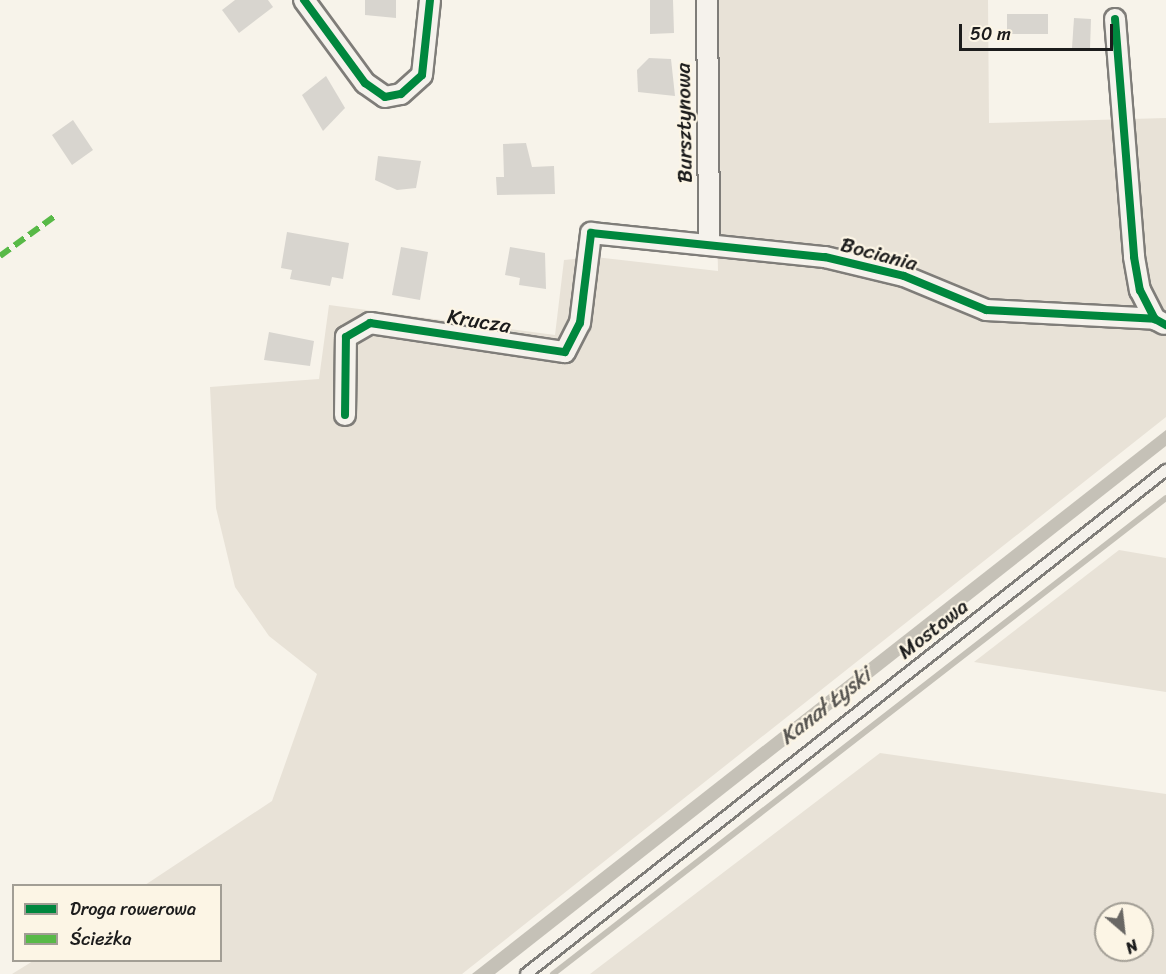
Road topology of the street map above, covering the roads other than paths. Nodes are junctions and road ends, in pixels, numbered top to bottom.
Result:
1 (304, 0) edge
2 (430, 0) edge
3 (706, 0) edge
4 (1115, 19) dead end
5 (591, 233) joint
6 (709, 245) junction
7 (1160, 322) edge
8 (345, 415) dead end
9 (1166, 470) edge
10 (526, 974) edge

1 - 2 street
3 - 6 street, Bursztynowa
4 - 7 street
5 - 6 street, Bociania
5 - 8 street, Krucza
6 - 7 street, Bociania
9 - 10 lane, Mostowa

